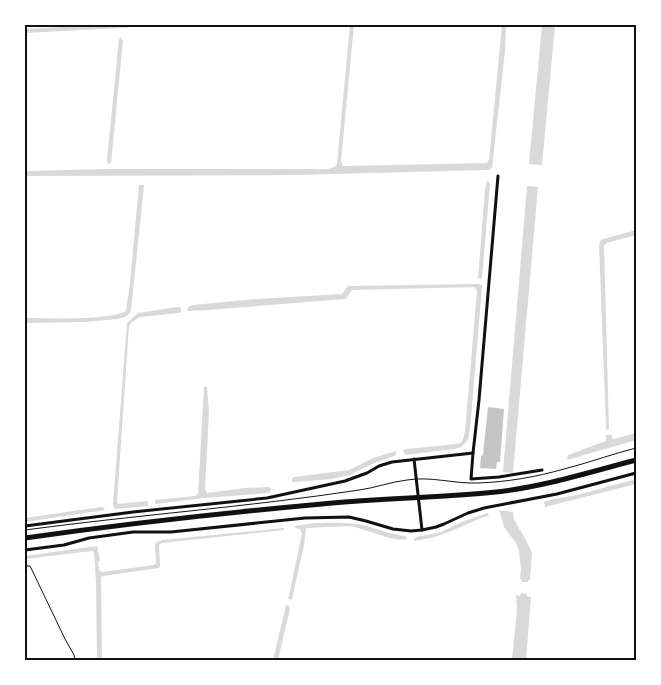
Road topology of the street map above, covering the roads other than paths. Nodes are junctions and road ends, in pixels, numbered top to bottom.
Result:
1 (498, 176) dead end
2 (636, 448) edge
3 (473, 453) junction
4 (414, 459) junction
5 (636, 460) edge
6 (542, 470) dead end
7 (636, 473) edge
8 (415, 478) junction
9 (417, 497) junction
10 (25, 528) edge
11 (422, 530) junction
12 (25, 538) edge
13 (25, 550) edge

1 - 3 street
2 - 8 lane
3 - 4 street
3 - 6 street
4 - 8 street
4 - 10 street
5 - 9 main road
7 - 11 street
8 - 9 street
8 - 10 lane
9 - 11 street
9 - 12 main road
11 - 13 street

